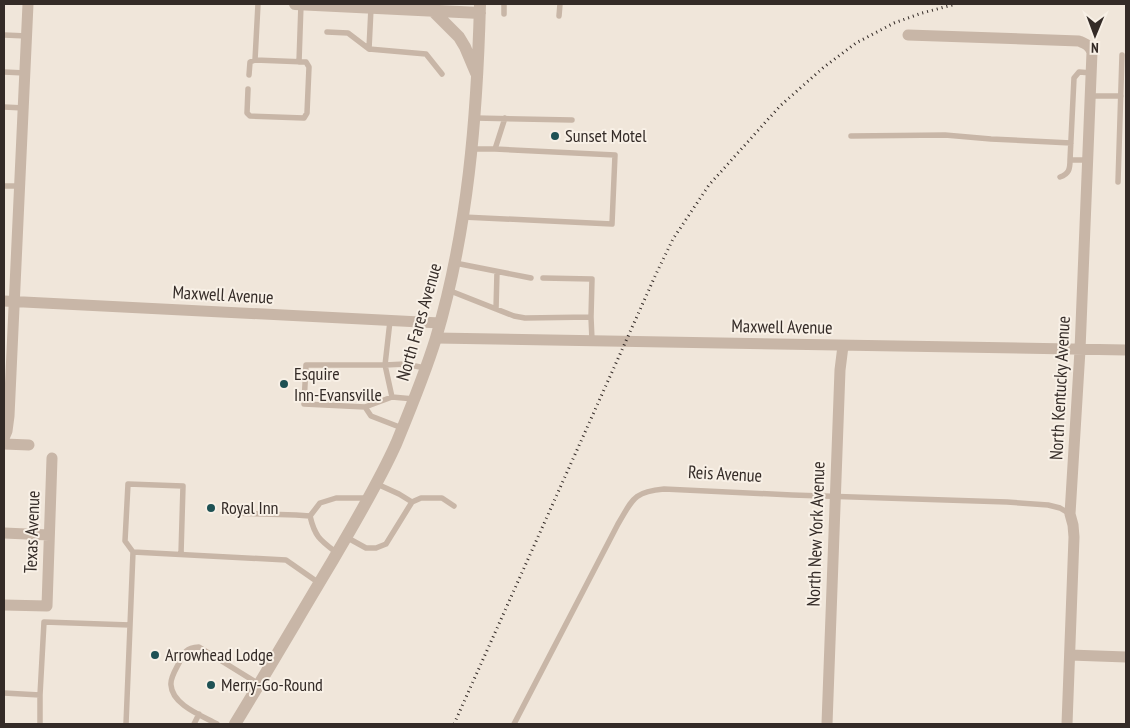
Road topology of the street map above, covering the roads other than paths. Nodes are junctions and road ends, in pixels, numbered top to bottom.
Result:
1 (28, 4) edge
2 (258, 4) edge
3 (295, 4) edge
4 (302, 4) edge
5 (504, 4) edge
6 (560, 4) edge
7 (436, 7) edge
8 (371, 8) junction
9 (480, 8) edge
10 (504, 14) dead end
11 (559, 16) dead end
12 (327, 32) dead end
13 (4, 35) edge
14 (908, 35) dead end
15 (27, 36) junction
16 (369, 49) junction
17 (1122, 55) dead end
18 (255, 60) junction
19 (298, 62) junction
20 (4, 72) edge
21 (25, 73) junction
22 (1092, 73) junction
23 (442, 74) dead end
24 (249, 75) dead end
25 (478, 76) junction
26 (248, 89) dead end
27 (1091, 96) junction
28 (1121, 96) junction
29 (4, 107) edge
30 (24, 108) junction
31 (475, 118) junction
32 (505, 118) junction
33 (572, 120) dead end
34 (851, 136) dead end
35 (1071, 143) junction
36 (472, 149) junction
37 (495, 149) junction
38 (1070, 160) junction
39 (1088, 160) junction
40 (1060, 177) dead end
41 (1118, 182) dead end
42 (4, 186) edge
43 (20, 186) junction
44 (463, 217) junction
45 (454, 263) junction
46 (497, 272) junction
47 (531, 278) dead end
48 (543, 278) dead end
49 (448, 290) junction
50 (9, 302) edge
51 (496, 308) junction
52 (591, 317) junction
53 (390, 321) junction
54 (440, 323) junction
55 (436, 338) junction
56 (592, 340) junction
57 (843, 346) junction
58 (1080, 350) junction
59 (1126, 350) edge
60 (385, 365) junction
61 (426, 368) junction
62 (392, 397) junction
63 (414, 399) junction
64 (365, 406) junction
65 (402, 428) junction
66 (4, 438) edge
67 (4, 444) edge
68 (29, 445) dead end
69 (52, 458) dead end
70 (376, 483) junction
71 (835, 496) junction
72 (368, 498) junction
73 (412, 502) junction
74 (454, 506) dead end
75 (230, 513) dead end
76 (1070, 514) junction
77 (310, 516) junction
78 (4, 533) edge
79 (49, 535) junction
80 (346, 537) junction
81 (133, 552) junction
82 (337, 553) junction
83 (181, 554) junction
84 (320, 582) junction
85 (4, 605) edge
86 (130, 625) junction
87 (1070, 656) junction
88 (1126, 657) edge
89 (259, 684) junction
90 (4, 694) edge
91 (40, 695) junction
92 (200, 714) junction
93 (40, 724) edge
94 (126, 724) edge
95 (194, 724) edge
96 (217, 724) edge
97 (235, 724) edge
98 (514, 724) edge
99 (826, 724) edge
100 (1067, 724) edge

1 - 15 street
2 - 18 lane
3 - 4 street
4 - 8 street
4 - 19 lane
5 - 10 lane
6 - 11 lane
7 - 8 street
7 - 9 street
7 - 25 street
8 - 16 lane
9 - 25 street, North Fares Avenue
12 - 16 lane
13 - 15 lane
14 - 22 street, North Kentucky Avenue
15 - 21 street
16 - 23 lane
17 - 28 lane
18 - 19 lane
18 - 24 lane
19 - 26 lane
20 - 21 lane
21 - 30 street
22 - 27 street, North Kentucky Avenue
22 - 35 lane
25 - 31 street, North Fares Avenue
27 - 28 lane
27 - 39 street, North Kentucky Avenue
28 - 41 lane
29 - 30 lane
30 - 43 street
31 - 32 lane
31 - 36 street, North Fares Avenue
32 - 33 lane
32 - 37 lane
34 - 35 lane
35 - 38 lane
36 - 37 lane
36 - 44 street, North Fares Avenue
37 - 44 lane
38 - 39 lane
38 - 40 lane
39 - 58 street, North Kentucky Avenue
42 - 43 lane
43 - 50 street
44 - 45 street, North Fares Avenue
45 - 46 lane
45 - 49 street, North Fares Avenue
46 - 47 lane
46 - 51 lane
48 - 52 lane
49 - 51 lane
49 - 54 street, North Fares Avenue
50 - 53 street, Maxwell Avenue
50 - 66 street
51 - 52 lane
52 - 56 lane
53 - 54 street, Maxwell Avenue
53 - 60 lane
54 - 55 street, North Fares Avenue
55 - 56 street, Maxwell Avenue
55 - 61 street, North Fares Avenue
56 - 57 street, Maxwell Avenue
57 - 58 street, Maxwell Avenue
57 - 71 street, North New York Avenue
58 - 59 street, Maxwell Avenue
58 - 76 street, North Kentucky Avenue
60 - 61 lane
60 - 62 lane
60 - 64 lane
61 - 63 street, North Fares Avenue
62 - 63 lane
62 - 64 lane
63 - 65 street, North Fares Avenue
64 - 65 lane
65 - 70 street, North Fares Avenue
67 - 68 street
69 - 79 street, Texas Avenue
70 - 72 street, North Fares Avenue
70 - 73 lane
71 - 76 lane, Reis Avenue
71 - 98 lane, Reis Avenue
71 - 99 street, North New York Avenue
72 - 77 lane
72 - 80 street, North Fares Avenue
73 - 74 lane
73 - 80 lane
75 - 77 lane
76 - 87 street, North Kentucky Avenue
77 - 82 lane
78 - 79 street
79 - 85 street, Texas Avenue
80 - 82 street, North Fares Avenue
81 - 83 lane
81 - 83 lane
81 - 86 lane
82 - 84 street, North Fares Avenue
83 - 84 lane
84 - 89 street, North Fares Avenue
86 - 91 lane
86 - 94 lane
87 - 88 street
87 - 100 street, North Kentucky Avenue
89 - 92 lane
89 - 97 street, North Fares Avenue
90 - 91 lane
91 - 93 lane
92 - 95 lane
92 - 96 lane

